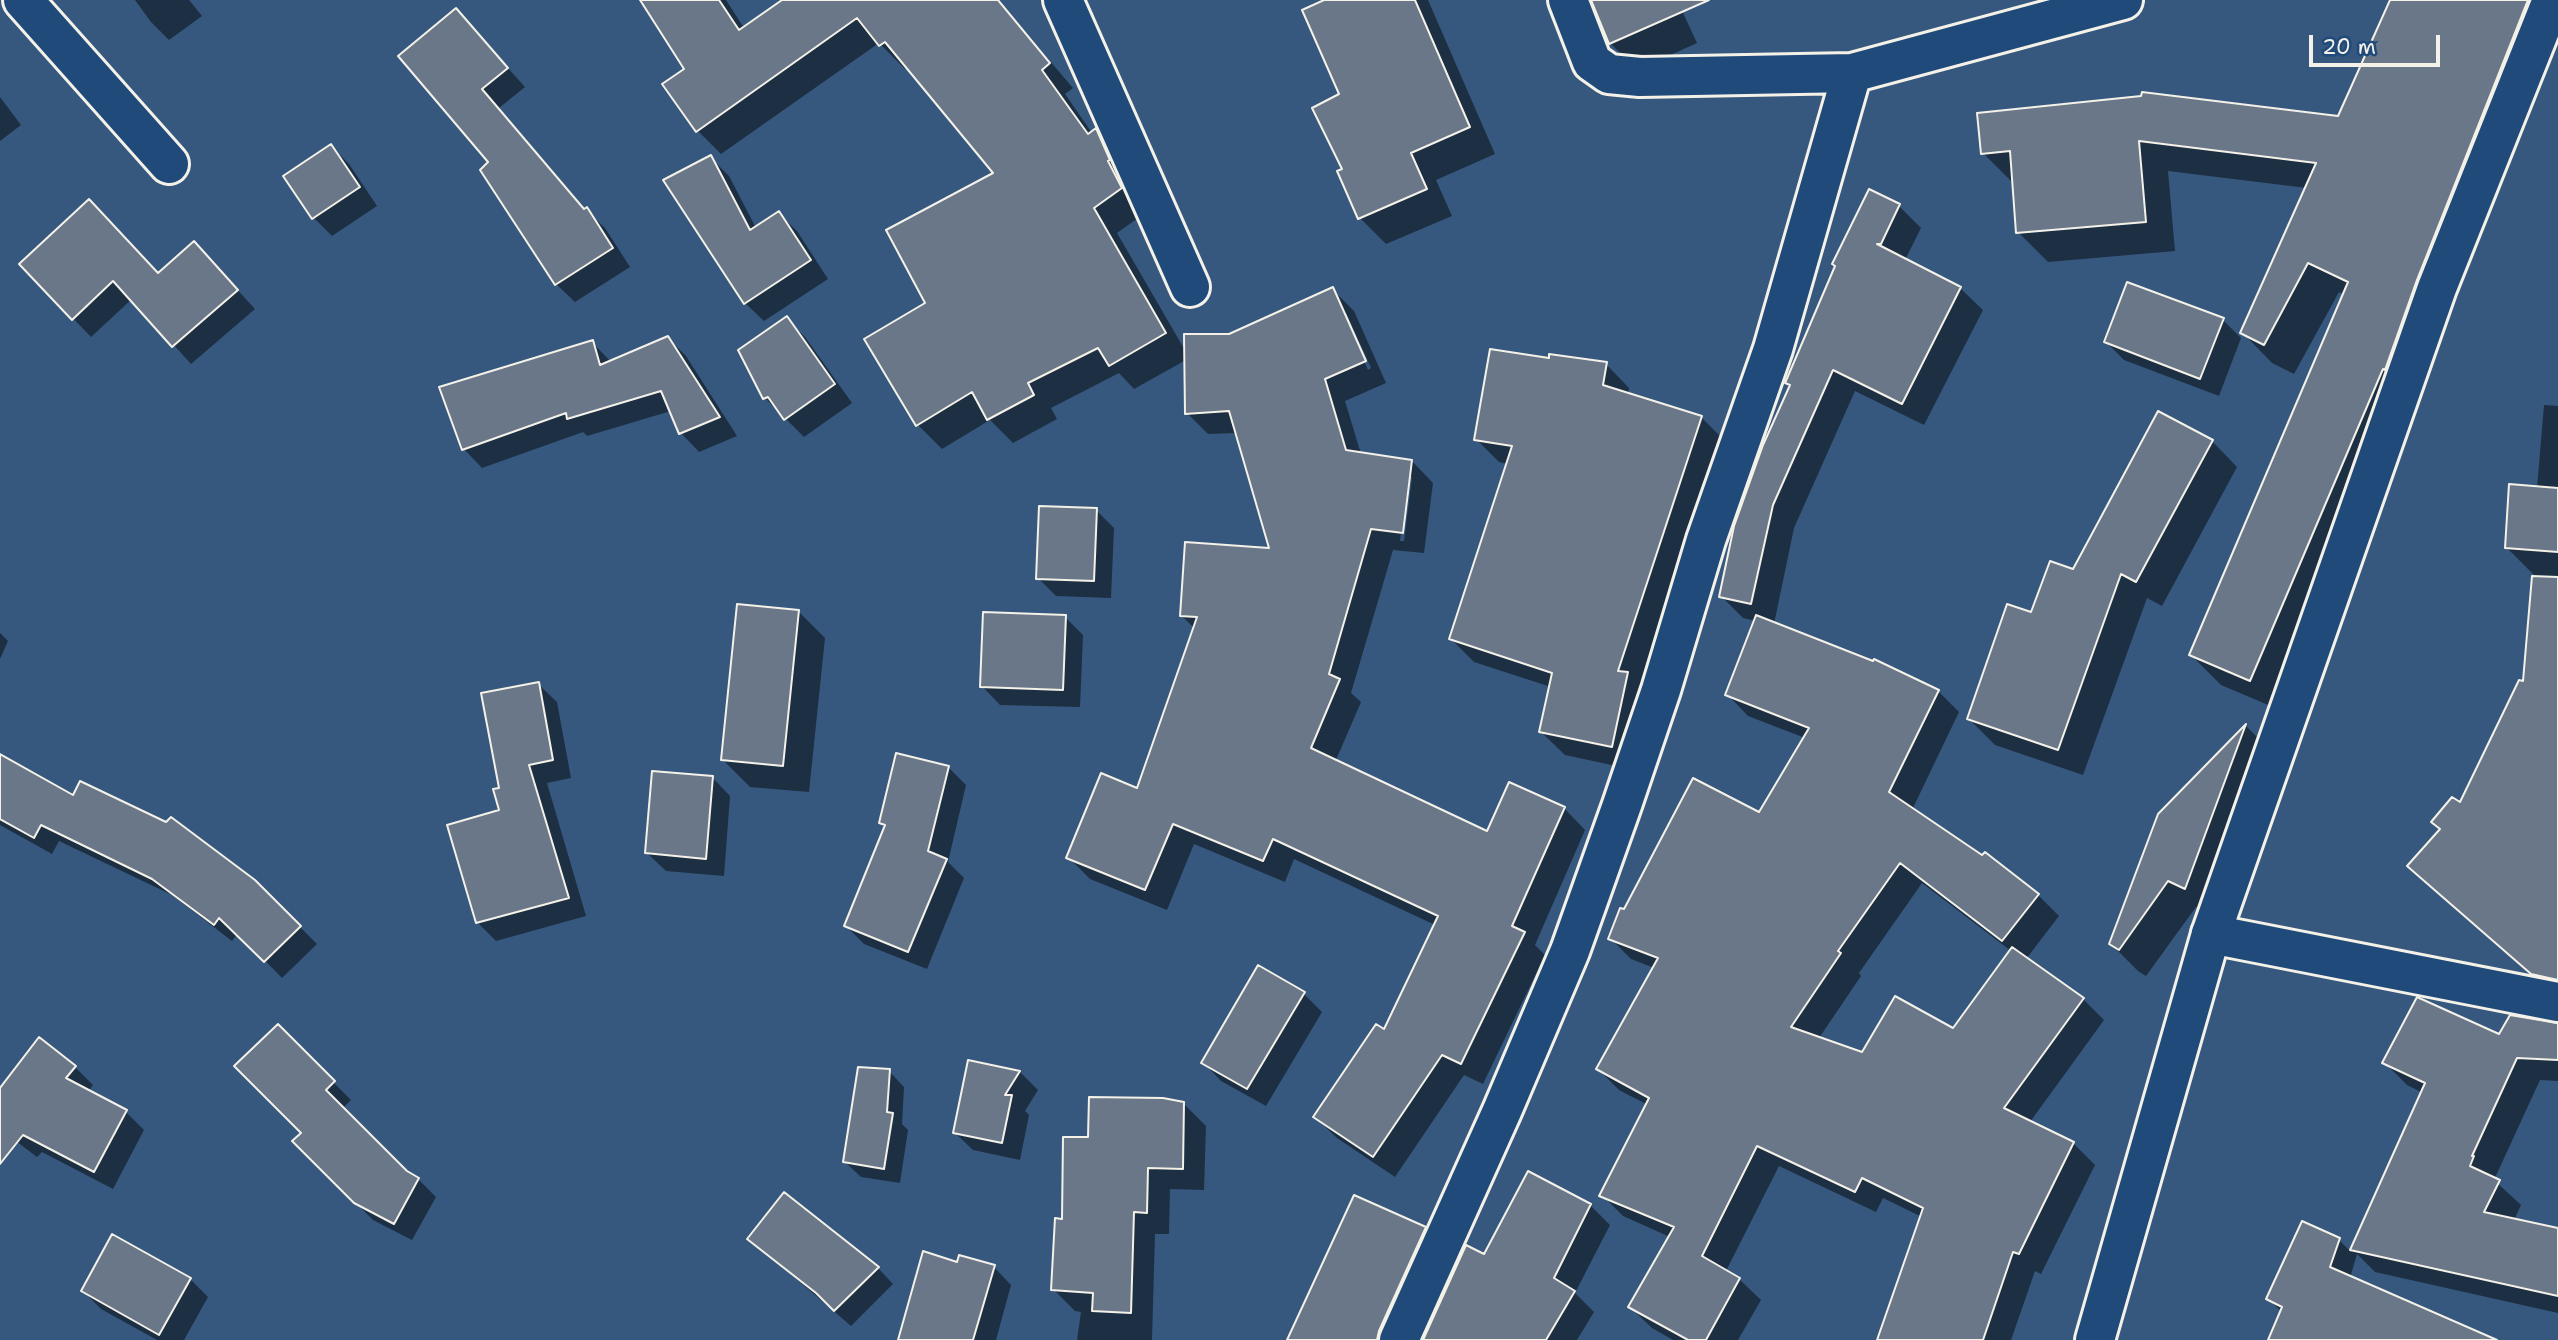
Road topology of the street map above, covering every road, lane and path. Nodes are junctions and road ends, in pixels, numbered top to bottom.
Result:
1 (23, 0) edge
2 (1063, 0) edge
3 (1568, 0) edge
4 (2123, 0) edge
5 (2552, 0) edge
6 (1852, 73) junction
7 (169, 164) dead end
8 (1190, 287) dead end
9 (2211, 934) junction
10 (2558, 1002) edge
11 (1399, 1340) edge
12 (2095, 1340) edge

1 - 7 main road
2 - 8 main road
3 - 6 main road
4 - 6 main road
5 - 9 main road
6 - 11 main road
9 - 10 main road
9 - 12 main road

